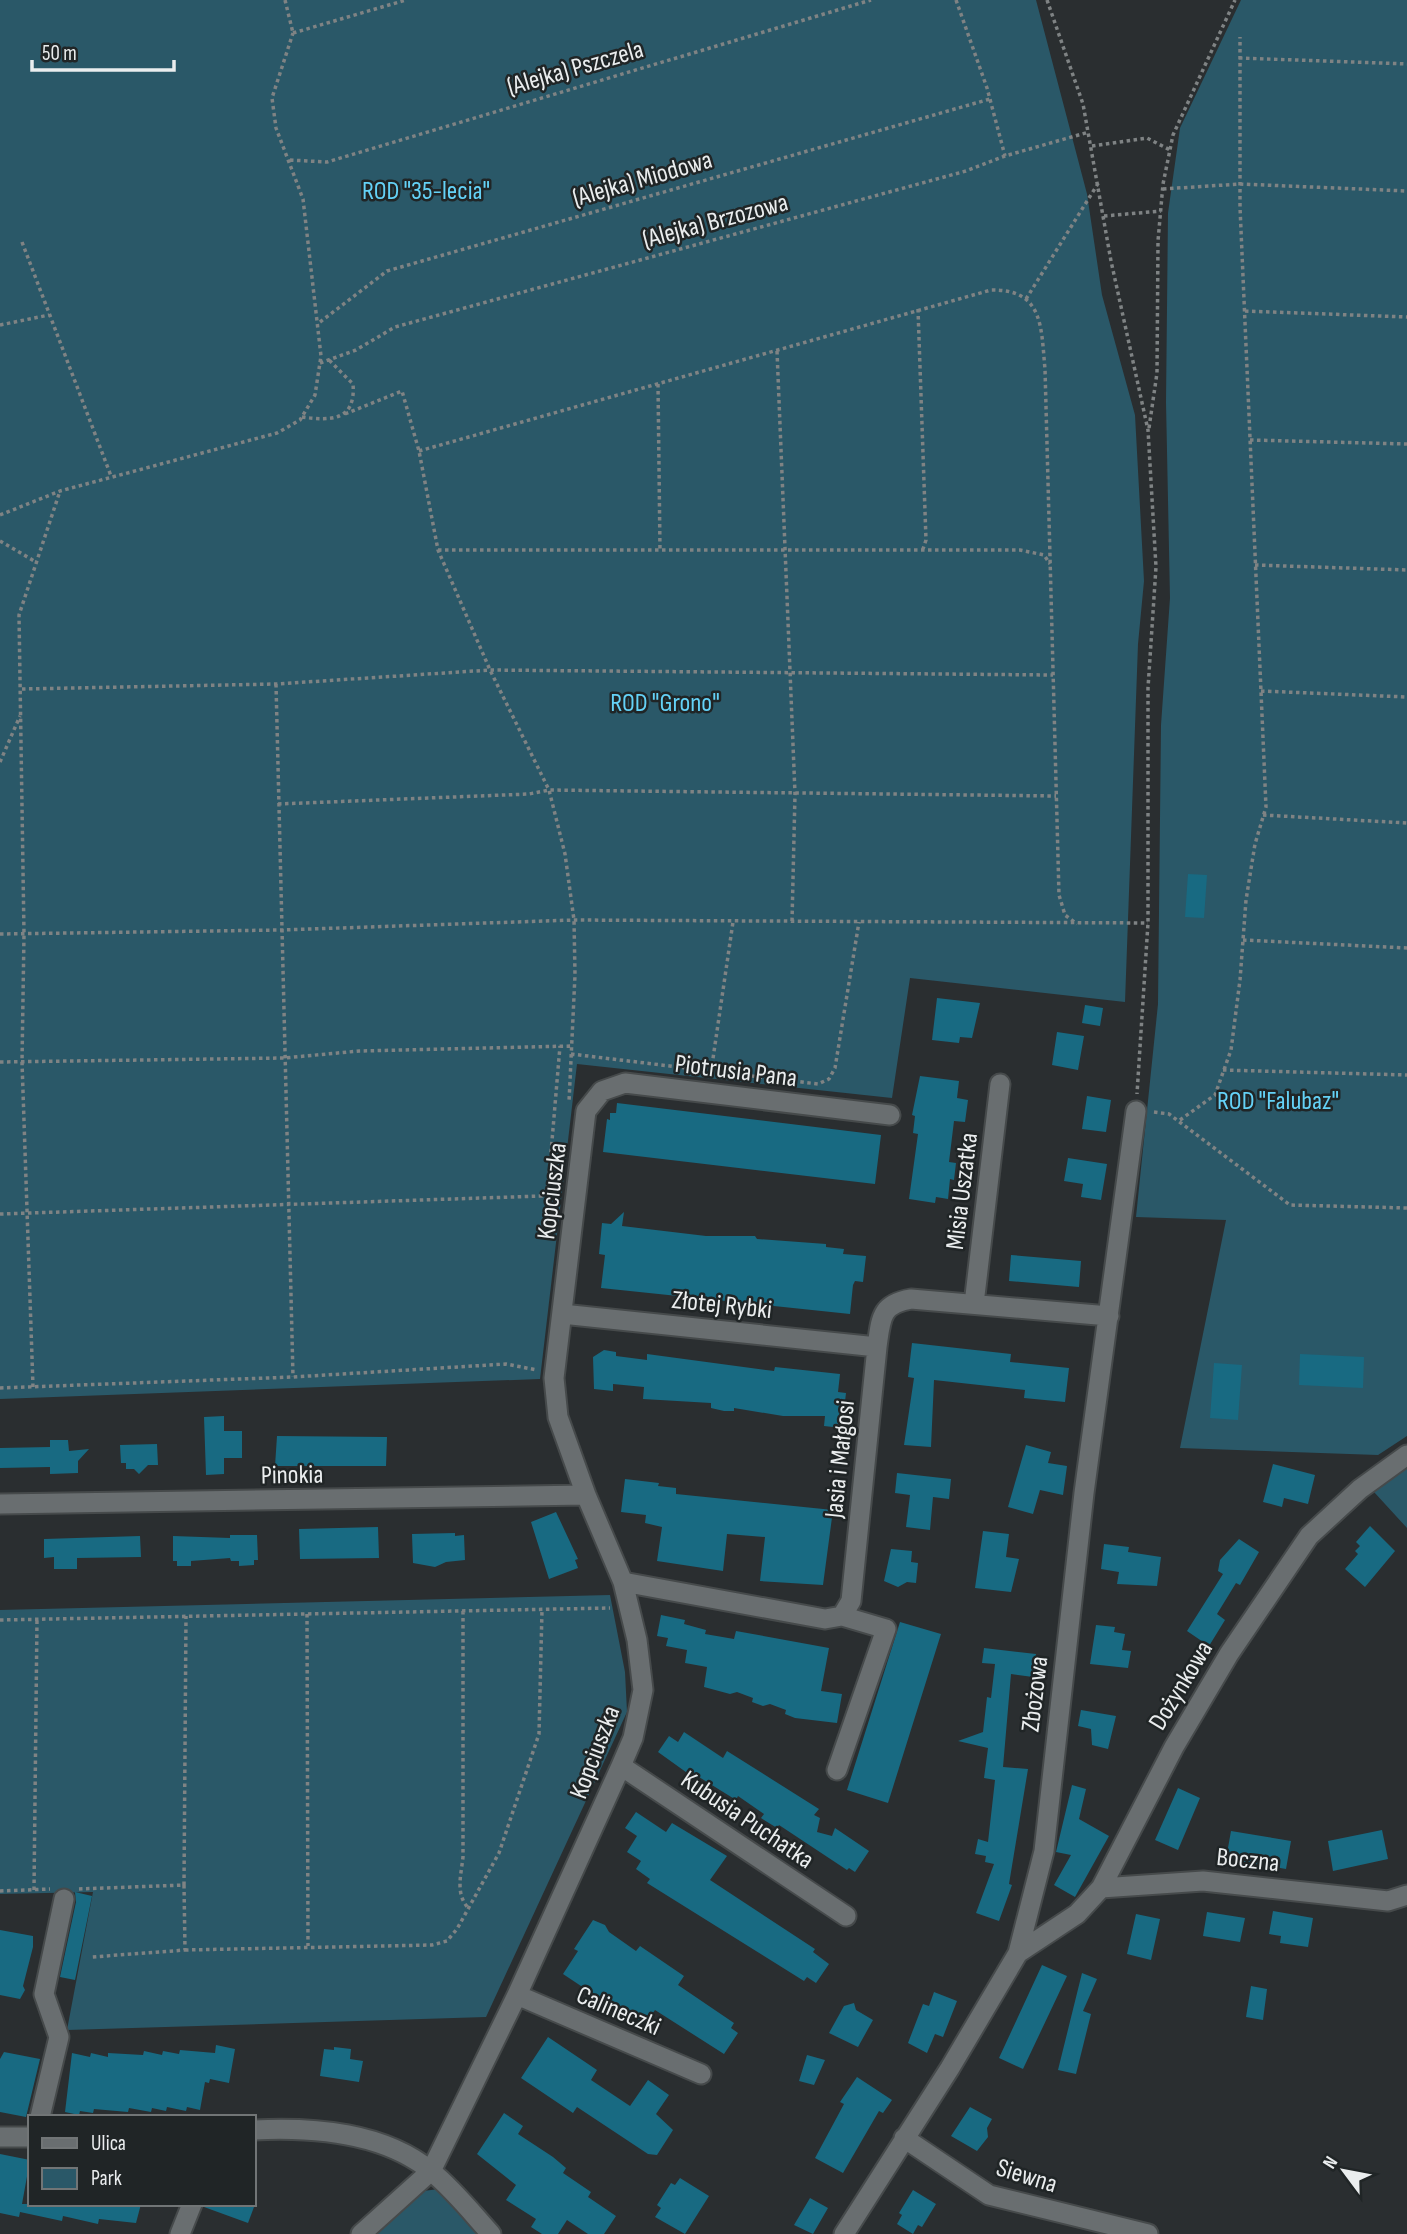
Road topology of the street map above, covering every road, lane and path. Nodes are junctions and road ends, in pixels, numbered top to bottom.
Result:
1 (285, 0) edge
2 (406, 0) edge
3 (871, 0) edge
4 (956, 0) edge
5 (1046, 0) edge
6 (1235, 0) edge
7 (293, 33) junction
8 (1240, 37) dead end
9 (1239, 58) junction
10 (1407, 64) edge
11 (990, 99) junction
12 (1089, 132) junction
13 (1092, 146) junction
14 (1170, 150) junction
15 (1006, 156) junction
16 (290, 160) junction
17 (1099, 182) junction
18 (1240, 184) junction
19 (1163, 189) junction
20 (1407, 191) edge
21 (1161, 211) junction
22 (1104, 216) junction
23 (22, 242) dead end
24 (1026, 299) junction
25 (918, 309) junction
26 (1245, 311) junction
27 (48, 315) junction
28 (1407, 317) edge
29 (318, 323) junction
30 (0, 325) edge
31 (777, 351) junction
32 (328, 360) junction
33 (320, 363) junction
34 (658, 384) junction
35 (345, 414) junction
36 (302, 417) junction
37 (1148, 430) junction
38 (1250, 440) junction
39 (1407, 444) edge
40 (419, 451) junction
41 (111, 476) junction
42 (60, 491) junction
43 (0, 515) edge
44 (0, 541) edge
45 (923, 549) junction
46 (660, 550) junction
47 (438, 551) junction
48 (784, 552) junction
49 (36, 562) junction
50 (1052, 565) junction
51 (1255, 565) junction
52 (1407, 570) edge
53 (490, 670) junction
54 (791, 673) junction
55 (1053, 675) junction
56 (276, 684) junction
57 (22, 689) junction
58 (1261, 691) junction
59 (1407, 697) edge
60 (21, 714) junction
61 (0, 762) edge
62 (549, 790) junction
63 (795, 793) junction
64 (1056, 796) junction
65 (278, 804) junction
66 (1263, 815) junction
67 (1407, 822) edge
68 (573, 920) junction
69 (733, 921) junction
70 (792, 922) junction
71 (859, 922) junction
72 (1148, 923) junction
73 (1077, 924) junction
74 (281, 930) junction
75 (0, 934) edge
76 (24, 934) junction
77 (1243, 940) junction
78 (1407, 948) edge
79 (560, 1046) junction
80 (572, 1046) junction
81 (571, 1054) junction
82 (284, 1058) junction
83 (0, 1062) edge
84 (22, 1062) junction
85 (1223, 1070) junction
86 (711, 1072) junction
87 (1407, 1075) edge
88 (1000, 1084) dead end
89 (578, 1110) junction
90 (1136, 1111) junction
91 (890, 1115) dead end
92 (1179, 1121) junction
93 (290, 1206) junction
94 (1407, 1208) edge
95 (0, 1214) edge
96 (27, 1214) junction
97 (974, 1304) junction
98 (562, 1314) junction
99 (1109, 1316) junction
100 (877, 1347) junction
101 (293, 1377) junction
102 (554, 1378) junction
103 (33, 1387) junction
104 (0, 1388) edge
105 (1407, 1455) edge
106 (586, 1495) junction
107 (0, 1504) edge
108 (623, 1582) junction
109 (631, 1607) junction
110 (542, 1609) junction
111 (463, 1611) junction
112 (307, 1614) junction
113 (186, 1616) junction
114 (842, 1616) junction
115 (37, 1619) junction
116 (0, 1620) edge
117 (621, 1766) junction
118 (837, 1770) dead end
119 (184, 1885) junction
120 (1101, 1888) junction
121 (34, 1890) junction
122 (0, 1891) edge
123 (66, 1892) junction
124 (1401, 1901) edge
125 (469, 1909) junction
126 (846, 1916) dead end
127 (308, 1946) junction
128 (185, 1951) junction
129 (1018, 1953) junction
130 (92, 1957) dead end
131 (517, 1995) junction
132 (701, 2074) dead end
133 (40, 2115) edge
134 (256, 2130) edge
135 (0, 2137) edge
136 (28, 2137) edge
137 (904, 2138) junction
138 (431, 2171) junction
139 (191, 2206) edge
140 (180, 2234) edge
141 (361, 2234) edge
142 (491, 2234) edge
143 (844, 2234) edge
144 (1148, 2234) edge

1 - 7 path
2 - 7 path
3 - 16 path, (Alejka) Pszczela
4 - 11 path
5 - 12 path
6 - 14 path
7 - 16 path
8 - 9 path
9 - 10 path
9 - 18 path
11 - 15 path
11 - 29 path, (Alejka) Miodowa
12 - 13 path
12 - 15 path, (Alejka) Brzozowa
13 - 14 path
13 - 17 path
14 - 19 path
15 - 32 path, (Alejka) Brzozowa
16 - 29 path
17 - 22 path
17 - 24 path
18 - 19 path
18 - 20 path
18 - 26 path
19 - 21 path
21 - 22 path
21 - 37 path
22 - 37 path
23 - 27 path
24 - 25 path
24 - 50 path
25 - 31 path
25 - 45 path
26 - 28 path
26 - 38 path
27 - 30 path
27 - 41 path
29 - 33 path
31 - 34 path
31 - 48 path
32 - 33 path, (Alejka) Brzozowa
32 - 35 path
33 - 36 path
34 - 40 path
34 - 46 path
35 - 36 path
35 - 40 path
36 - 41 path
37 - 72 path
38 - 39 path
38 - 51 path
40 - 47 path
41 - 42 path
42 - 43 path
42 - 49 path
44 - 49 path
45 - 48 path
45 - 50 path
46 - 47 path
46 - 48 path
47 - 53 path
48 - 54 path
49 - 57 path
50 - 55 path
51 - 52 path
51 - 58 path
53 - 54 path
53 - 56 path
53 - 62 path
54 - 55 path
54 - 63 path
55 - 64 path
56 - 57 path
56 - 65 path
57 - 60 path
58 - 59 path
58 - 66 path
60 - 61 path
60 - 76 path
62 - 63 path
62 - 65 path
62 - 68 path
63 - 64 path
63 - 70 path
64 - 73 path
65 - 74 path
66 - 67 path
66 - 77 path
68 - 69 path
68 - 74 path
68 - 80 path
69 - 70 path
69 - 86 path
70 - 71 path
71 - 73 path
71 - 86 path
72 - 73 path
72 - 90 path
74 - 76 path
74 - 82 path
75 - 76 path
76 - 84 path
77 - 78 path
77 - 85 path
79 - 80 path
79 - 82 path
79 - 93 path
80 - 81 path
81 - 86 path
81 - 89 path
82 - 84 path
82 - 93 path
83 - 84 path
84 - 96 path
85 - 87 path
85 - 92 path
88 - 97 street, Misia Uszatka
89 - 91 street, Piotrusia Pana
89 - 98 street, Kopciuszka
90 - 92 path
90 - 99 street, Zbożowa
92 - 94 path
93 - 96 path
93 - 101 path
95 - 96 path
96 - 103 path
97 - 99 street, Jasia i Małgosi
97 - 100 street, Jasia i Małgosi
98 - 100 street, Złotej Rybki
98 - 102 street, Kopciuszka
99 - 129 street, Zbożowa
100 - 114 street, Jasia i Małgosi
101 - 102 path
101 - 103 path
102 - 106 street, Kopciuszka
103 - 104 path
105 - 120 street, Dożynkowa
106 - 107 street, Pinokia
106 - 108 street, Kopciuszka
108 - 109 street, Kopciuszka
108 - 114 street
109 - 110 path
109 - 117 street, Kopciuszka
110 - 111 path
110 - 125 path
111 - 112 path
111 - 125 path
112 - 113 path
112 - 127 path
113 - 115 path
113 - 119 path
114 - 118 street
115 - 116 path
115 - 121 path
117 - 126 street, Kubusia Puchatka
117 - 131 street, Kopciuszka
119 - 123 path
119 - 128 path
120 - 124 street, Boczna
120 - 129 street, Dożynkowa
121 - 122 path
121 - 123 path
123 - 133 street
125 - 127 path
127 - 128 path
128 - 130 path
129 - 137 street, Zbożowa
131 - 132 street, Calineczki
131 - 138 street, Kopciuszka
134 - 138 street
135 - 136 street
137 - 143 street, Zbożowa
137 - 144 street, Siewna
138 - 141 street, Kopciuszka
138 - 142 street
139 - 140 street

